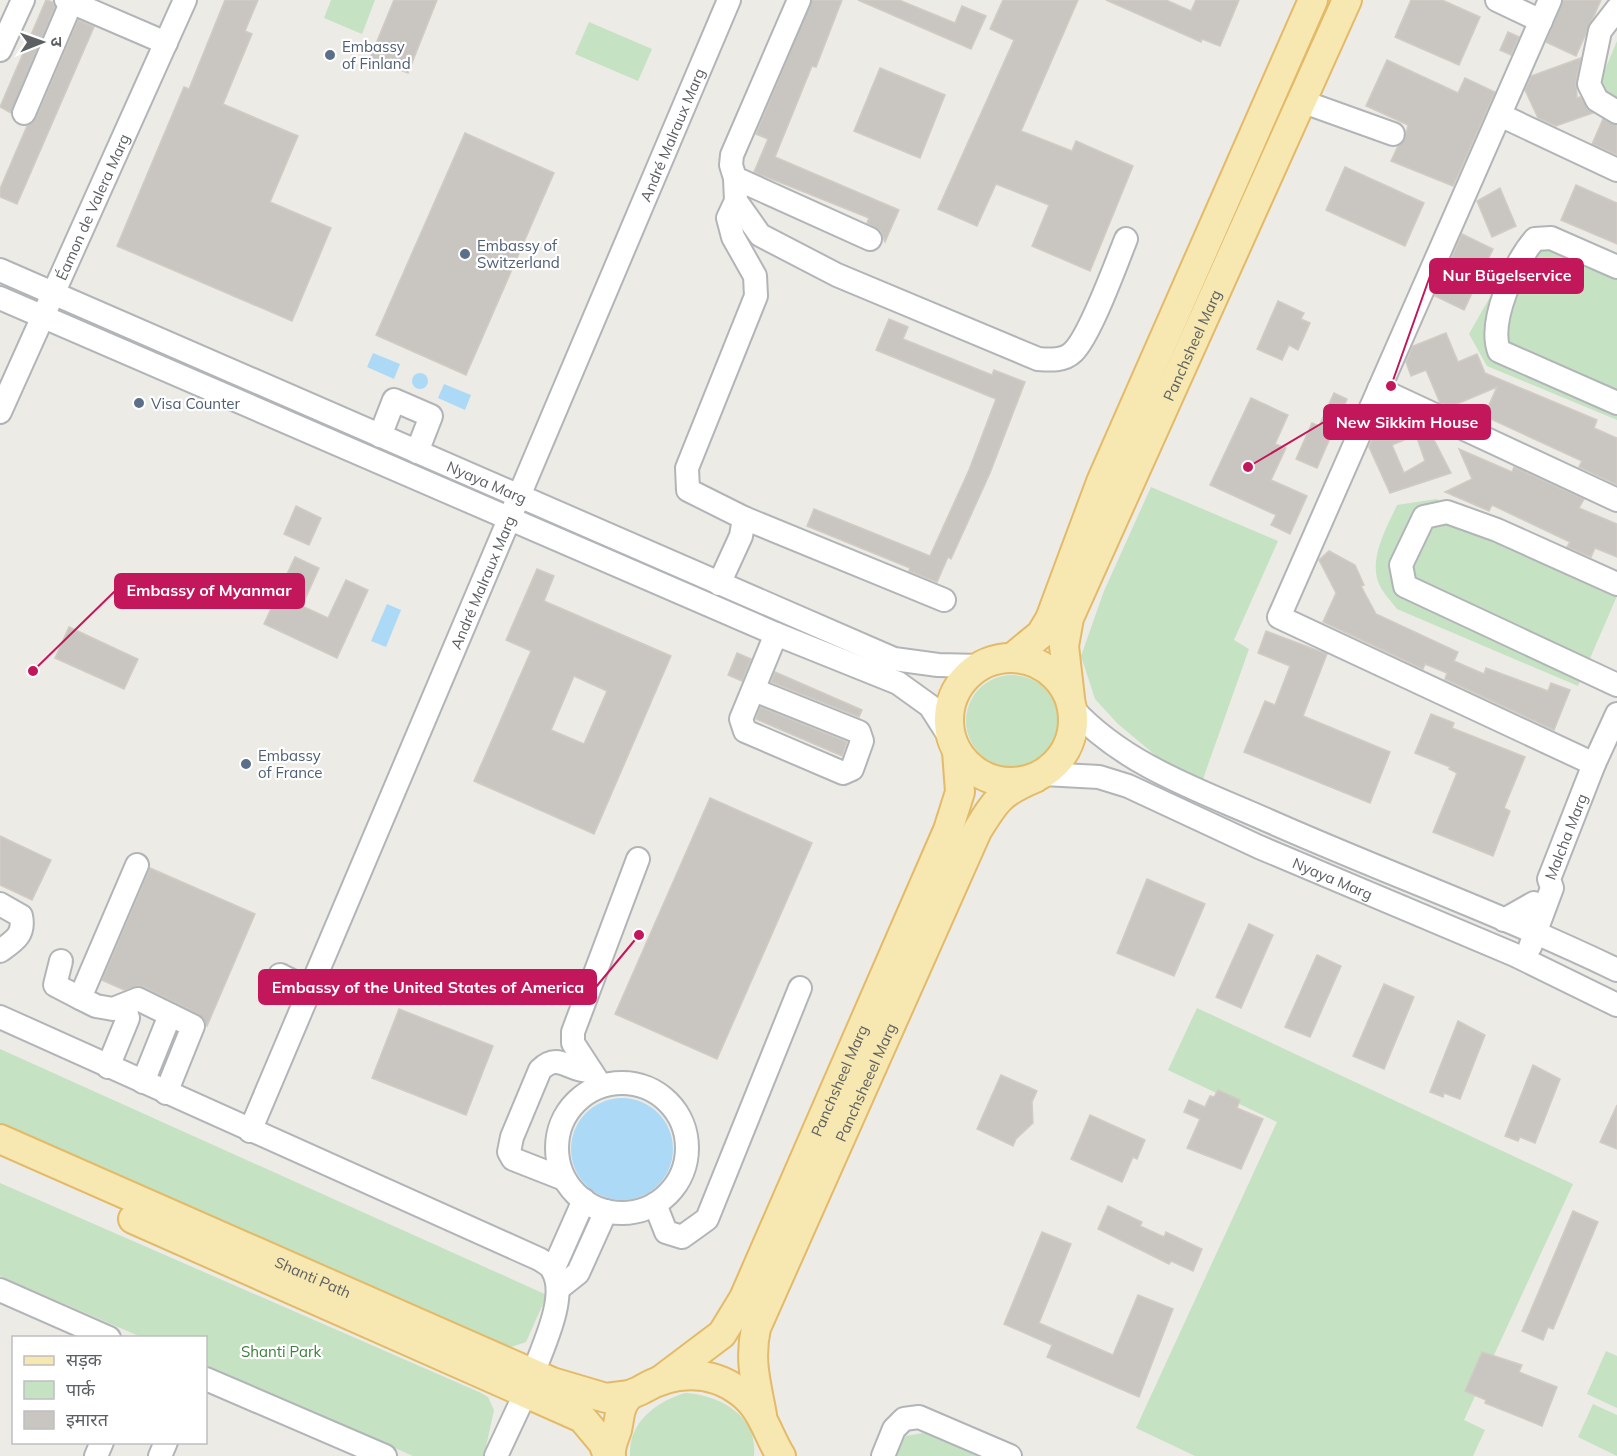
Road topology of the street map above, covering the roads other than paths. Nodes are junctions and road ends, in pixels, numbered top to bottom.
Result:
1 (23, 0) edge
2 (729, 0) edge
3 (799, 0) edge
4 (1313, 0) edge
5 (1347, 0) edge
6 (1497, 0) edge
7 (69, 1) edge
8 (180, 2) edge
9 (1617, 9) edge
10 (1545, 10) edge
11 (165, 43) junction
12 (0, 50) edge
13 (1302, 100) junction
14 (1617, 112) edge
15 (24, 113) dead end
16 (1500, 115) junction
17 (1393, 134) dead end
18 (1617, 170) edge
19 (735, 178) junction
20 (736, 201) junction
21 (870, 239) dead end
22 (1126, 239) dead end
23 (1617, 267) edge
24 (0, 270) edge
25 (52, 293) junction
26 (0, 298) edge
27 (42, 317) junction
28 (1380, 389) junction
29 (1617, 403) edge
30 (0, 412) edge
31 (380, 436) junction
32 (417, 452) junction
33 (518, 496) junction
34 (1617, 500) edge
35 (508, 518) junction
36 (744, 518) junction
37 (719, 584) junction
38 (1617, 584) edge
39 (944, 600) dead end
40 (776, 634) junction
41 (1013, 657) junction
42 (980, 666) junction
43 (1617, 685) edge
44 (754, 690) junction
45 (1071, 703) junction
46 (1617, 714) edge
47 (955, 746) junction
48 (1594, 764) junction
49 (1040, 776) junction
50 (638, 860) dead end
51 (137, 865) dead end
52 (1544, 895) junction
53 (0, 904) edge
54 (1504, 920) junction
55 (1530, 931) junction
56 (1568, 946) junction
57 (0, 951) edge
58 (1520, 958) junction
59 (61, 961) dead end
60 (1617, 970) edge
61 (280, 975) dead end
62 (800, 988) dead end
63 (310, 990) junction
64 (80, 998) junction
65 (124, 1005) junction
66 (1617, 1005) edge
67 (170, 1015) junction
68 (0, 1017) edge
69 (108, 1067) junction
70 (596, 1079) junction
71 (143, 1082) junction
72 (166, 1093) junction
73 (250, 1131) junction
74 (0, 1139) edge
75 (0, 1160) edge
76 (564, 1179) junction
77 (584, 1200) junction
78 (655, 1204) junction
79 (606, 1211) junction
80 (556, 1279) junction
81 (0, 1290) edge
82 (104, 1336) edge
83 (207, 1379) edge
84 (661, 1380) junction
85 (529, 1384) junction
86 (630, 1395) junction
87 (762, 1415) junction
88 (778, 1453) edge
89 (376, 1454) edge
90 (496, 1456) edge
91 (609, 1456) edge
92 (883, 1456) edge
93 (1010, 1456) edge

1 - 12 street
2 - 33 street, André Malraux Marg
3 - 19 street
4 - 41 main road, Panchsheel Marg
5 - 13 main road, Panchsheel Marg
6 - 10 street
7 - 11 street
7 - 15 street
8 - 11 street, Éamon de Valera Marg
9 - 14 street
10 - 16 street
11 - 25 street, Éamon de Valera Marg
13 - 17 street
13 - 45 main road, Panchsheel Marg
16 - 18 street
16 - 28 street
19 - 20 street
19 - 21 street
20 - 22 street
20 - 36 street
23 - 29 street
24 - 25 street, Nyaya Marg
25 - 27 street, Éamon de Valera Marg
25 - 31 street, Nyaya Marg
26 - 27 street, Nyaya Marg
27 - 30 street, Éamon de Valera Marg
27 - 35 street, Nyaya Marg
28 - 34 street
28 - 48 street
31 - 32 street, Nyaya Marg
31 - 32 street
32 - 33 street, Nyaya Marg
33 - 35 street, André Malraux Marg
33 - 37 street, Nyaya Marg
35 - 40 street, Nyaya Marg
35 - 63 street, André Malraux Marg
36 - 37 street
36 - 39 street
37 - 42 street, Nyaya Marg
38 - 43 street
40 - 44 street
40 - 47 street, Nyaya Marg
41 - 42 main road
41 - 45 main road
42 - 47 main road
44 - 44 street
45 - 49 main road
45 - 54 street, Nyaya Marg
46 - 48 street, Malcha Marg
47 - 49 main road
47 - 84 main road, Panchsheel Marg
48 - 52 street, Malcha Marg
49 - 58 street, Nyaya Marg
49 - 87 main road, Panchsheeel Marg
50 - 70 street
51 - 64 street
52 - 54 street
52 - 55 street, Malcha Marg
52 - 56 street
53 - 57 street
54 - 55 street, Nyaya Marg
55 - 56 street, Nyaya Marg
55 - 58 street, Malcha Marg
56 - 60 street, Nyaya Marg
58 - 66 street, Nyaya Marg
59 - 64 street
61 - 63 street
62 - 78 street
63 - 73 street, André Malraux Marg
64 - 65 street
65 - 67 street
65 - 69 street
67 - 71 street
67 - 72 street
68 - 69 street
69 - 71 street
70 - 76 street
70 - 76 street
70 - 78 street
71 - 72 street
72 - 73 street
73 - 80 street
74 - 85 main road, Shanti Path
75 - 85 main road, Shanti Path
76 - 77 street
77 - 79 street
77 - 80 street
78 - 79 street
79 - 80 street
80 - 85 street
81 - 82 street
83 - 89 street
84 - 86 main road
84 - 87 main road
85 - 86 main road, Shanti Path
85 - 90 street
85 - 91 main road, Shanti Path
86 - 91 main road
87 - 88 main road
92 - 93 street

